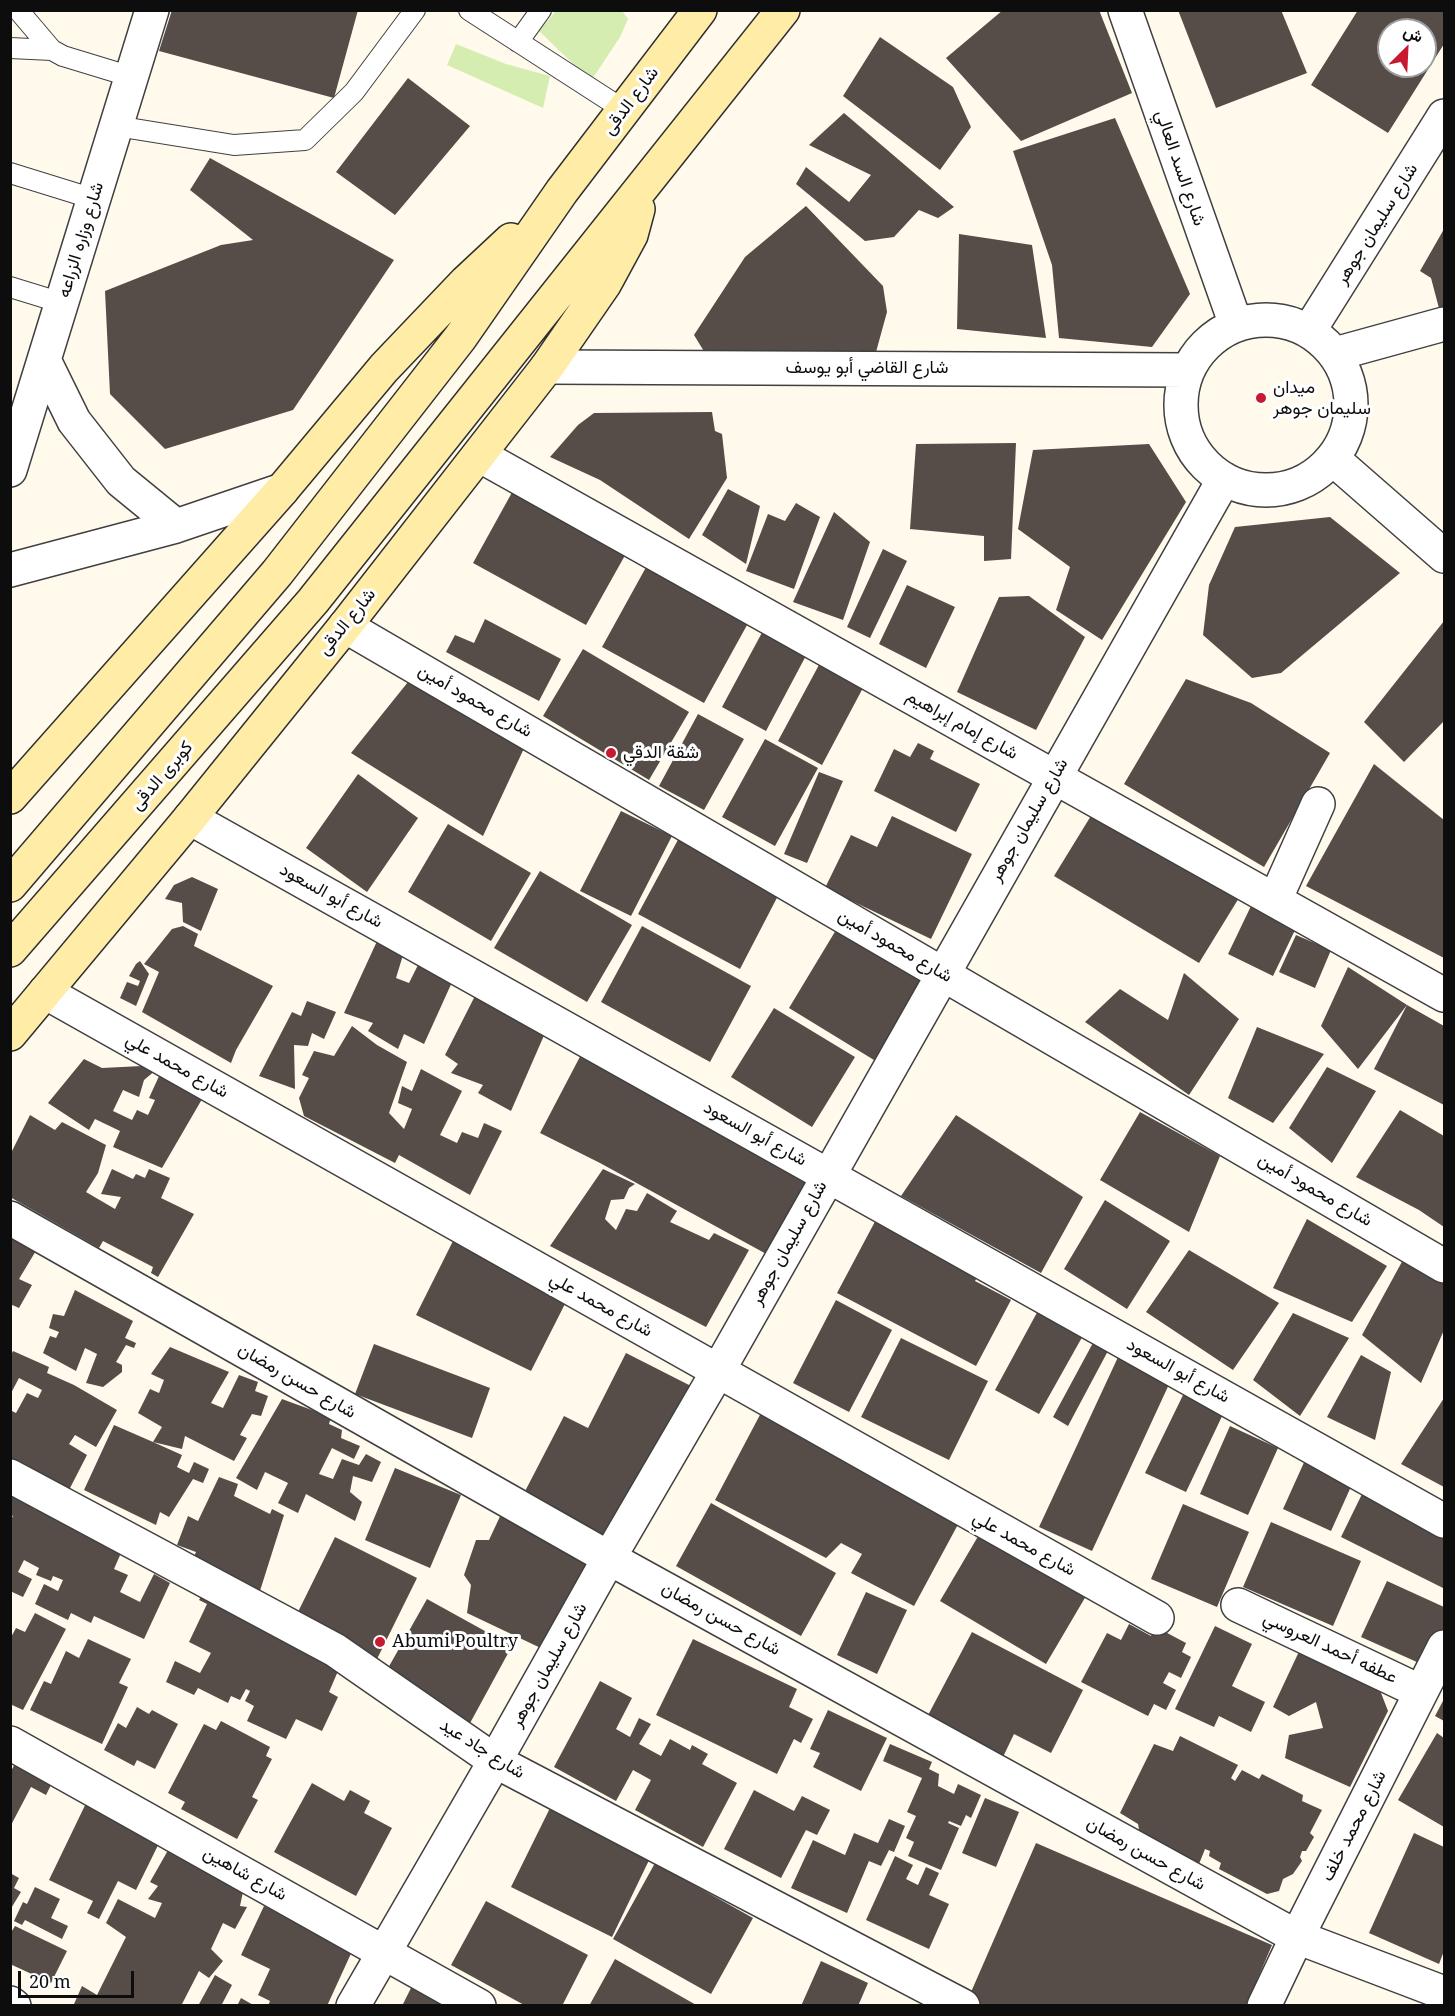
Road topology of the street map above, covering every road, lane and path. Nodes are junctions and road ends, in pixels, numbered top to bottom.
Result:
1 (18, 10) edge
2 (152, 10) edge
3 (415, 10) edge
4 (469, 10) edge
5 (541, 10) edge
6 (700, 10) edge
7 (783, 10) edge
8 (1125, 10) edge
9 (518, 42) junction
10 (10, 48) edge
11 (52, 50) junction
12 (132, 77) junction
13 (624, 110) junction
14 (1444, 116) edge
15 (116, 126) junction
16 (10, 174) edge
17 (644, 186) junction
18 (562, 191) junction
19 (94, 199) junction
20 (10, 287) edge
21 (62, 303) junction
22 (1444, 324) edge
23 (1236, 325) junction
24 (1309, 331) junction
25 (1335, 354) junction
26 (44, 360) junction
27 (547, 367) junction
28 (1188, 370) junction
29 (479, 455) junction
30 (1333, 459) junction
31 (10, 470) edge
32 (1224, 479) junction
33 (282, 490) junction
34 (176, 526) junction
35 (1444, 556) edge
36 (10, 570) edge
37 (313, 601) joint
38 (345, 626) junction
39 (1054, 777) junction
40 (10, 797) edge
41 (1318, 804) dead end
42 (190, 818) junction
43 (10, 885) edge
44 (1275, 900) junction
45 (10, 950) edge
46 (942, 973) junction
47 (45, 992) junction
48 (1444, 995) edge
49 (10, 1034) edge
50 (828, 1175) junction
51 (10, 1218) edge
52 (1444, 1266) edge
53 (718, 1371) junction
54 (10, 1476) edge
55 (1444, 1521) edge
56 (609, 1558) junction
57 (1238, 1605) dead end
58 (1156, 1618) dead end
59 (1444, 1647) edge
60 (1421, 1692) junction
61 (10, 1743) edge
62 (495, 1761) junction
63 (1297, 1937) junction
64 (384, 1952) junction
65 (1444, 1993) edge
66 (353, 2006) edge
67 (479, 2006) edge
68 (963, 2006) edge
69 (1264, 2006) edge

1 - 11 lane
2 - 12 street, شارع وزاره الزراعه
3 - 15 lane
4 - 9 lane
5 - 9 lane
6 - 13 main road, شارع الدقى
7 - 17 main road, شارع الدقى
8 - 23 street, شارع السد العالي
9 - 13 lane
10 - 11 lane
11 - 12 lane
12 - 15 street, شارع وزاره الزراعه
13 - 18 main road, شارع الدقى
14 - 24 street, شارع سليمان جوهر
15 - 19 street, شارع وزاره الزراعه
16 - 19 lane
17 - 27 main road, شارع الدقى
17 - 37 main road, شارع الدقى
18 - 33 main road, شارع الدقى
18 - 43 main road, شارع الدقى
19 - 21 street, شارع وزاره الزراعه
20 - 21 lane
21 - 26 street, شارع وزاره الزراعه
22 - 25 street
23 - 24 street
23 - 28 street
24 - 25 street
25 - 30 street
26 - 31 street, شارع وزاره الزراعه
26 - 34 street
27 - 28 street, شارع القاضي أبو يوسف
27 - 29 main road, شارع الدقى
28 - 32 street
29 - 38 main road, شارع الدقى
29 - 39 street, شارع إمام إبراهيم
30 - 32 street
30 - 35 street
32 - 39 street, شارع سليمان جوهر
33 - 34 street
33 - 40 main road, شارع الدقى
34 - 36 street
37 - 45 main road, كوبرى الدقى
38 - 42 main road, شارع الدقى
38 - 46 street, شارع محمود أمين
39 - 44 street, شارع إمام إبراهيم
39 - 46 street, شارع سليمان جوهر
41 - 44 street
42 - 47 main road, شارع الدقى
42 - 50 street, شارع أبو السعود
44 - 48 street, شارع إمام إبراهيم
46 - 50 street, شارع سليمان جوهر
46 - 52 street, شارع محمود أمين
47 - 49 main road, شارع الدقى
47 - 53 street, شارع محمد علي
50 - 53 street, شارع سليمان جوهر
50 - 55 street, شارع أبو السعود
51 - 56 street, شارع حسن رمضان
53 - 56 street, شارع سليمان جوهر
53 - 58 street, شارع محمد علي
54 - 62 street, شارع جاد عيد
56 - 62 street, شارع سليمان جوهر
56 - 63 street, شارع حسن رمضان
57 - 60 street, عطفه أحمد العروسي
59 - 60 street, شارع محمد خلف
60 - 63 street, شارع محمد خلف
61 - 64 street, شارع شاهين
62 - 64 street, شارع سليمان جوهر
62 - 68 street, شارع جاد عيد
63 - 65 street, شارع حسن رمضان
63 - 69 street, شارع محمد خلف
64 - 66 street, شارع سليمان جوهر
64 - 67 street, شارع شاهين

